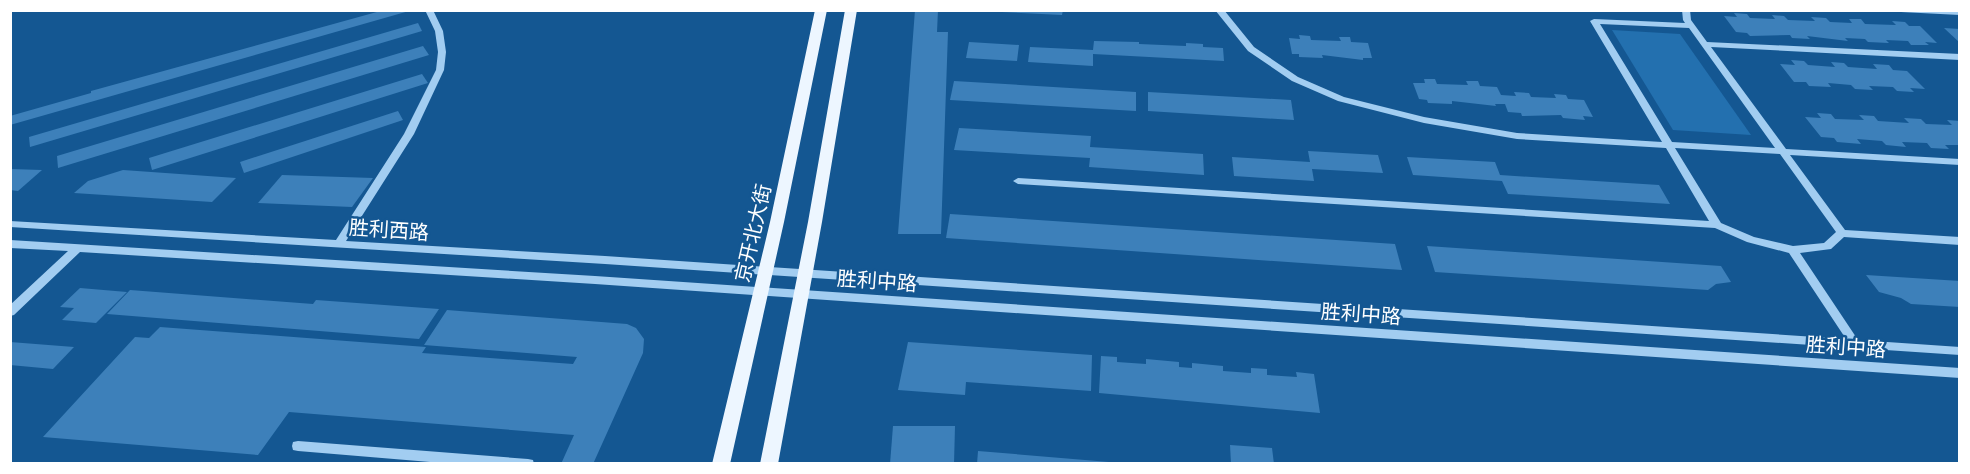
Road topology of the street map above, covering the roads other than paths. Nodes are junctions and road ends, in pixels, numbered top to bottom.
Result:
1 (429, 10) edge
2 (820, 10) edge
3 (851, 10) edge
4 (1219, 10) edge
5 (1686, 10) edge
6 (1901, 10) edge
7 (1959, 13) edge
8 (1692, 26) junction
9 (1705, 44) junction
10 (1959, 57) edge
11 (1668, 144) junction
12 (1783, 151) junction
13 (1959, 162) edge
14 (1018, 181) dead end
15 (10, 224) edge
16 (1717, 225) junction
17 (1842, 233) junction
18 (1959, 241) edge
19 (10, 243) edge
20 (339, 244) junction
21 (78, 248) junction
22 (1792, 250) junction
23 (765, 271) junction
24 (806, 273) junction
25 (761, 291) junction
26 (801, 294) junction
27 (10, 312) edge
28 (1855, 344) junction
29 (1959, 351) edge
30 (1959, 373) edge
31 (298, 446) dead end
32 (528, 464) edge
33 (721, 464) edge
34 (769, 464) edge

1 - 20 street
2 - 23 main road, 京开北大街
3 - 24 main road
4 - 11 street
5 - 8 street
6 - 7 street
8 - 9 street
8 - 11 street
9 - 10 street
9 - 12 street
11 - 12 street
11 - 16 street
12 - 13 street
12 - 17 street
14 - 16 street
15 - 20 street, 胜利西路
16 - 22 street
17 - 18 street
17 - 22 street
19 - 21 street, 胜利西路
20 - 23 street, 胜利西路
21 - 25 street, 胜利西路
21 - 27 street
22 - 28 street
23 - 24 street, 胜利中路
23 - 25 main road, 京开北大街
24 - 26 main road
24 - 28 street, 胜利中路
25 - 26 street, 胜利中路
25 - 33 main road, 京开北大街
26 - 30 street, 胜利中路
26 - 34 main road
28 - 29 street, 胜利中路
31 - 32 street

